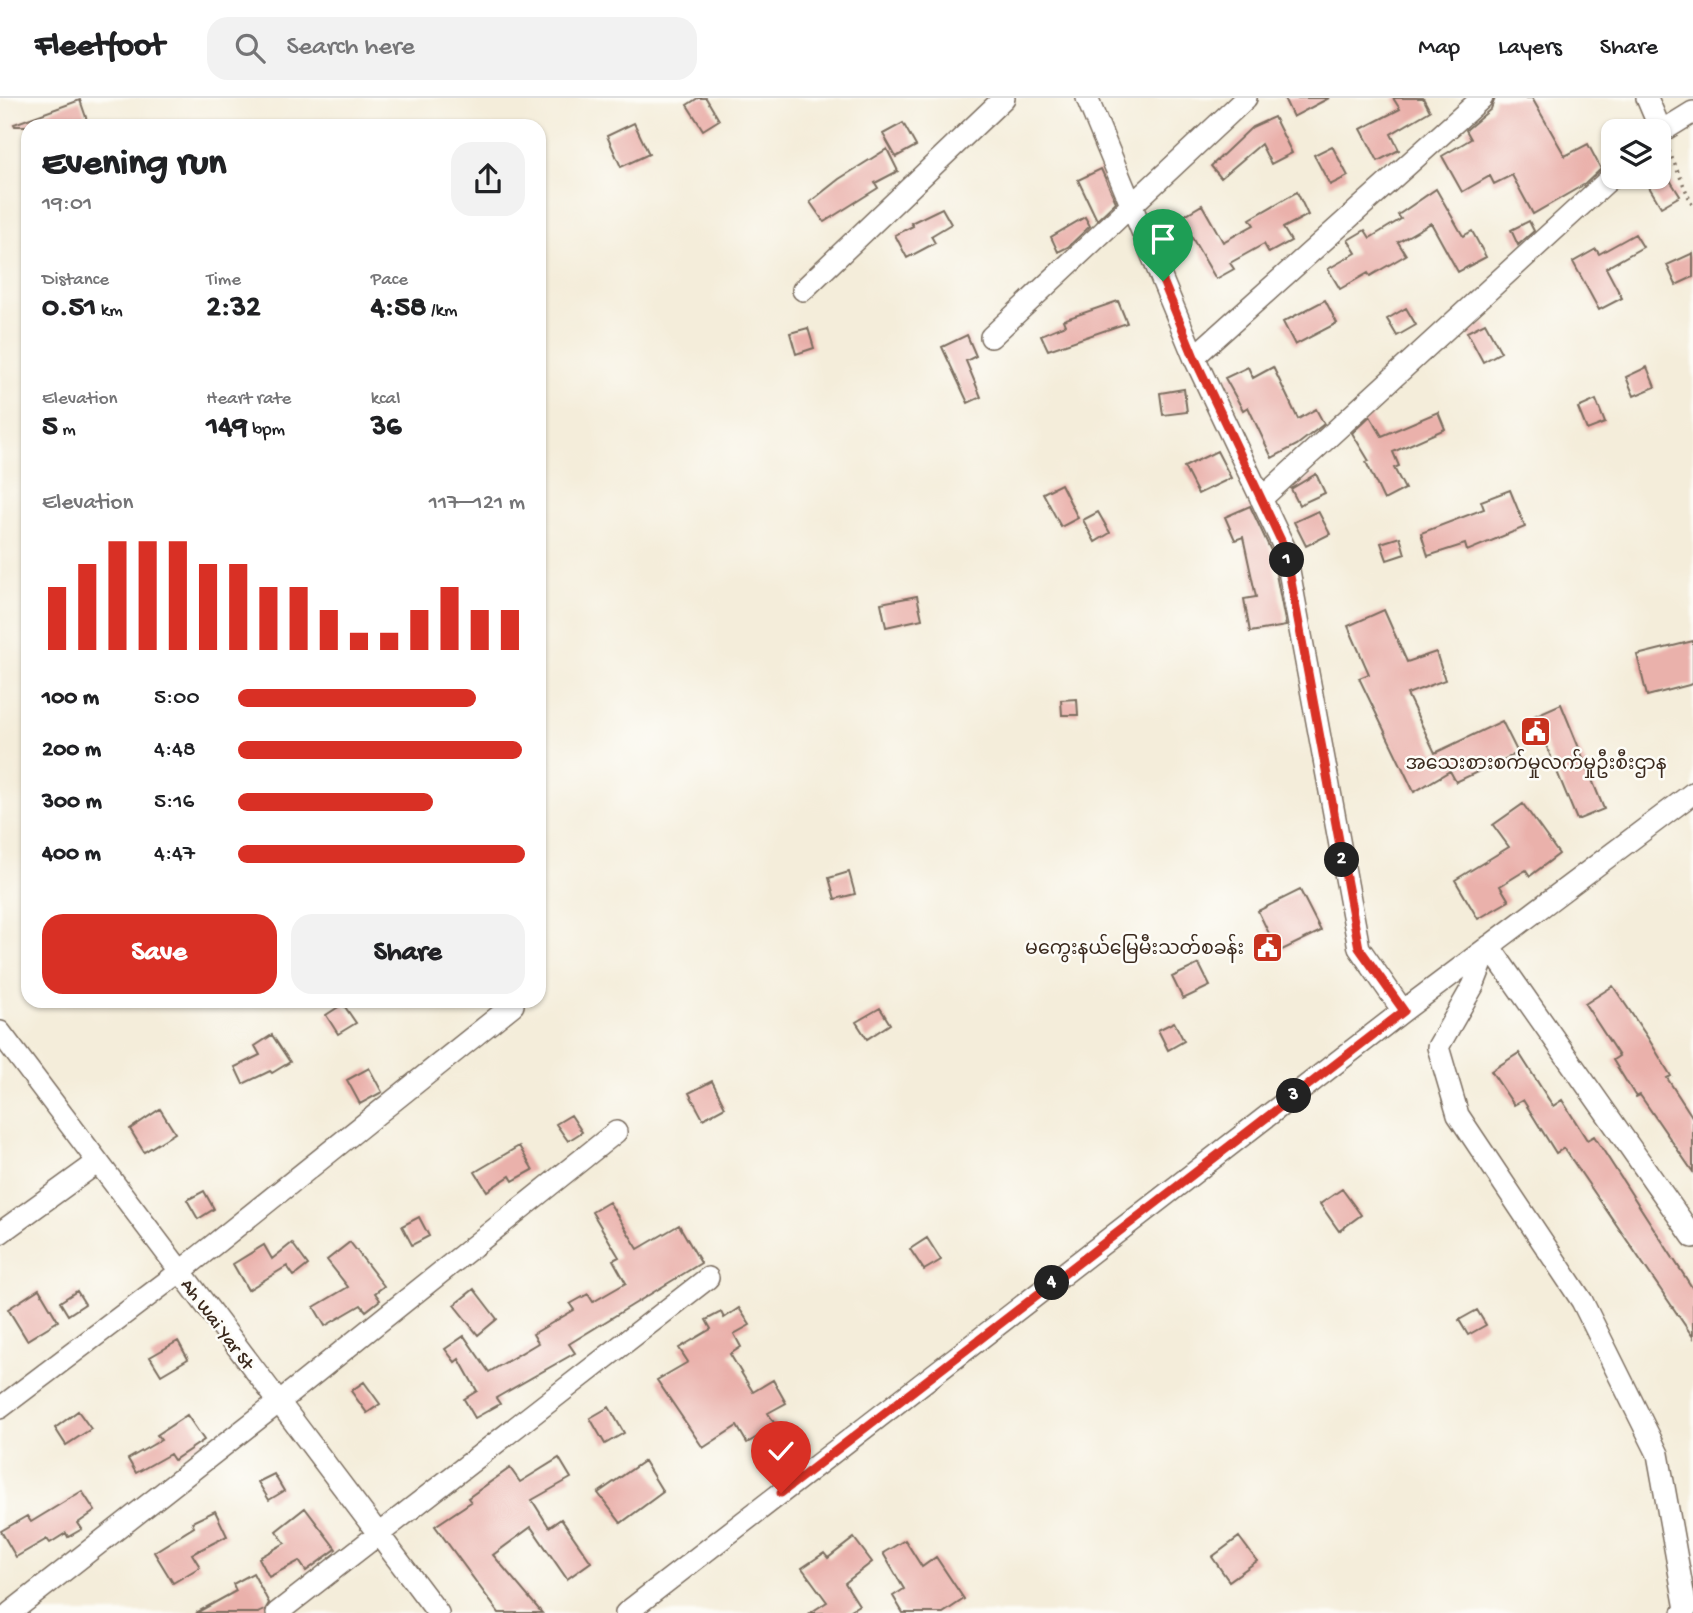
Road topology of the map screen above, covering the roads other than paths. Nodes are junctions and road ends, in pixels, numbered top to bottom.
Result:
1 (1004, 98) edge
2 (1087, 98) edge
3 (1246, 98) edge
4 (1482, 98) edge
5 (1647, 98) edge
6 (1693, 112) edge
7 (1655, 119) edge
8 (1671, 125) edge
9 (1601, 187) edge
10 (1131, 205) junction
11 (803, 290) dead end
12 (991, 337) dead end
13 (1194, 357) junction
14 (1262, 499) junction
15 (1693, 793) edge
16 (1489, 946) junction
17 (509, 1008) edge
18 (1404, 1011) junction
19 (0, 1032) edge
20 (616, 1132) dead end
21 (98, 1162) junction
22 (0, 1233) edge
23 (1693, 1237) edge
24 (181, 1271) junction
25 (708, 1278) dead end
26 (279, 1402) junction
27 (0, 1408) edge
28 (379, 1534) junction
29 (10, 1613) edge
30 (277, 1613) edge
31 (439, 1613) edge
32 (626, 1613) edge
33 (1683, 1613) edge

1 - 11 street
2 - 10 street
3 - 10 street
4 - 13 street
5 - 7 street
6 - 8 street
9 - 14 street
10 - 12 street
10 - 13 street
13 - 14 street
14 - 18 street
15 - 16 street
16 - 18 street
16 - 23 street
16 - 33 street
17 - 24 street
18 - 32 street
19 - 21 street, Ah Wai Yar St
20 - 26 street
21 - 22 street
21 - 24 street, Ah Wai Yar St
24 - 26 street, Ah Wai Yar St
24 - 27 street
25 - 28 street
26 - 28 street, Ah Wai Yar St
26 - 29 street
28 - 30 street
28 - 31 street, Ah Wai Yar St

